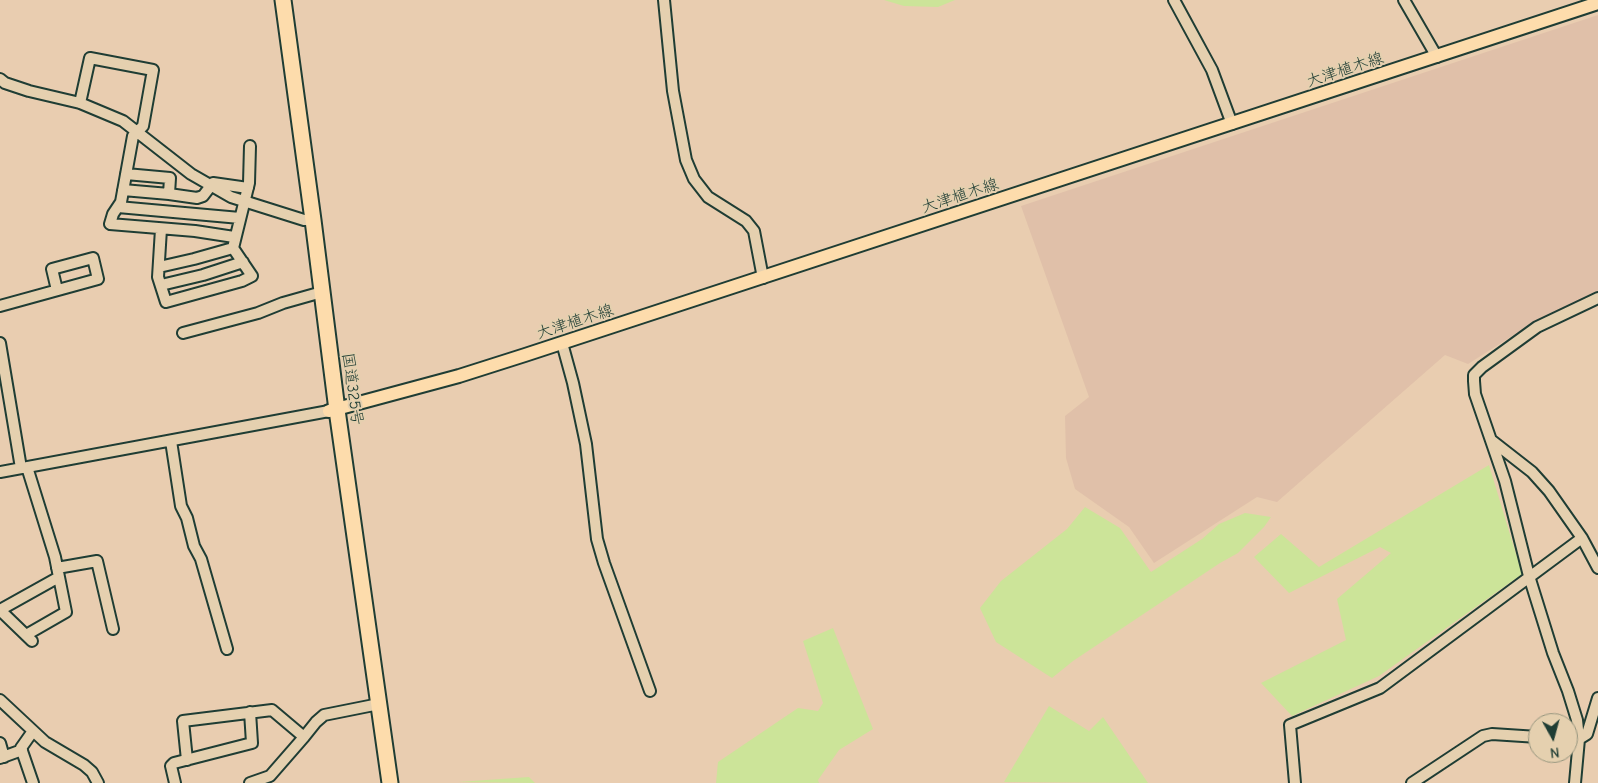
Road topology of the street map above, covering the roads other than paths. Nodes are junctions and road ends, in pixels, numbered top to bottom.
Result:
1 (274, 0) edge
2 (283, 0) edge
3 (664, 0) edge
4 (1174, 0) edge
5 (1404, 0) edge
6 (1598, 3) edge
7 (1437, 57) junction
8 (0, 78) edge
9 (80, 102) junction
10 (1232, 124) junction
11 (136, 133) junction
12 (250, 146) dead end
13 (126, 174) junction
14 (211, 187) junction
15 (248, 188) junction
16 (123, 190) junction
17 (169, 194) junction
18 (244, 202) junction
19 (118, 207) junction
20 (240, 218) junction
21 (309, 220) junction
22 (161, 229) junction
23 (234, 242) junction
24 (243, 262) junction
25 (159, 267) junction
26 (763, 278) junction
27 (161, 285) junction
28 (57, 290) junction
29 (318, 293) junction
30 (1598, 298) edge
31 (0, 306) edge
32 (183, 333) dead end
33 (0, 342) edge
34 (562, 343) junction
35 (333, 411) junction
36 (1490, 438) junction
37 (171, 441) junction
38 (24, 467) junction
39 (0, 472) edge
40 (1582, 538) junction
41 (1598, 568) edge
42 (58, 573) junction
43 (1529, 576) junction
44 (112, 629) dead end
45 (226, 649) dead end
46 (650, 691) dead end
47 (1598, 698) edge
48 (0, 700) edge
49 (374, 705) junction
50 (250, 712) junction
51 (33, 731) junction
52 (1528, 736) edge
53 (304, 738) junction
54 (1580, 739) junction
55 (0, 743) edge
56 (22, 750) junction
57 (2, 758) edge
58 (187, 760) junction
59 (261, 782) edge
60 (33, 783) edge
61 (98, 783) edge
62 (176, 783) edge
63 (250, 783) edge
64 (381, 783) edge
65 (390, 783) edge
66 (1295, 783) edge
67 (1412, 783) edge
68 (1575, 783) edge

1 - 21 highway, 国道325号
2 - 21 highway, 国道325号
3 - 26 street
4 - 10 street
5 - 7 street
6 - 7 main road, 大津植木線
7 - 10 main road, 大津植木線
8 - 9 street
9 - 11 street
9 - 11 street
10 - 26 main road, 大津植木線
11 - 13 street
11 - 14 street
12 - 15 street
13 - 16 street
13 - 17 street
14 - 15 street
14 - 17 street
14 - 18 street
15 - 18 street
16 - 17 street
16 - 19 street
18 - 20 street
18 - 21 street
19 - 20 street
19 - 22 street
20 - 23 street
21 - 29 highway, 国道325号
22 - 23 street
22 - 25 street
23 - 24 street
23 - 25 street
24 - 27 street
24 - 27 street
25 - 27 street
26 - 34 main road, 大津植木線
28 - 28 street
28 - 31 street
29 - 32 street
29 - 35 highway, 国道325号
30 - 36 street
33 - 38 street
34 - 35 main road, 大津植木線
34 - 46 street
35 - 37 street
35 - 49 highway, 国道325号
36 - 40 street
36 - 43 street
37 - 38 street
37 - 45 street
38 - 39 street
38 - 42 street
40 - 41 street
40 - 43 street
42 - 42 street
42 - 44 street
43 - 54 street
43 - 66 street
47 - 54 street
48 - 51 street
49 - 53 street
49 - 64 highway, 国道325号
49 - 65 highway, 国道325号
50 - 53 street
50 - 58 street
50 - 58 street
51 - 56 street
51 - 61 street
52 - 67 street
53 - 59 street
54 - 68 street
55 - 57 street
56 - 57 street
56 - 60 street
58 - 62 street
59 - 63 street

